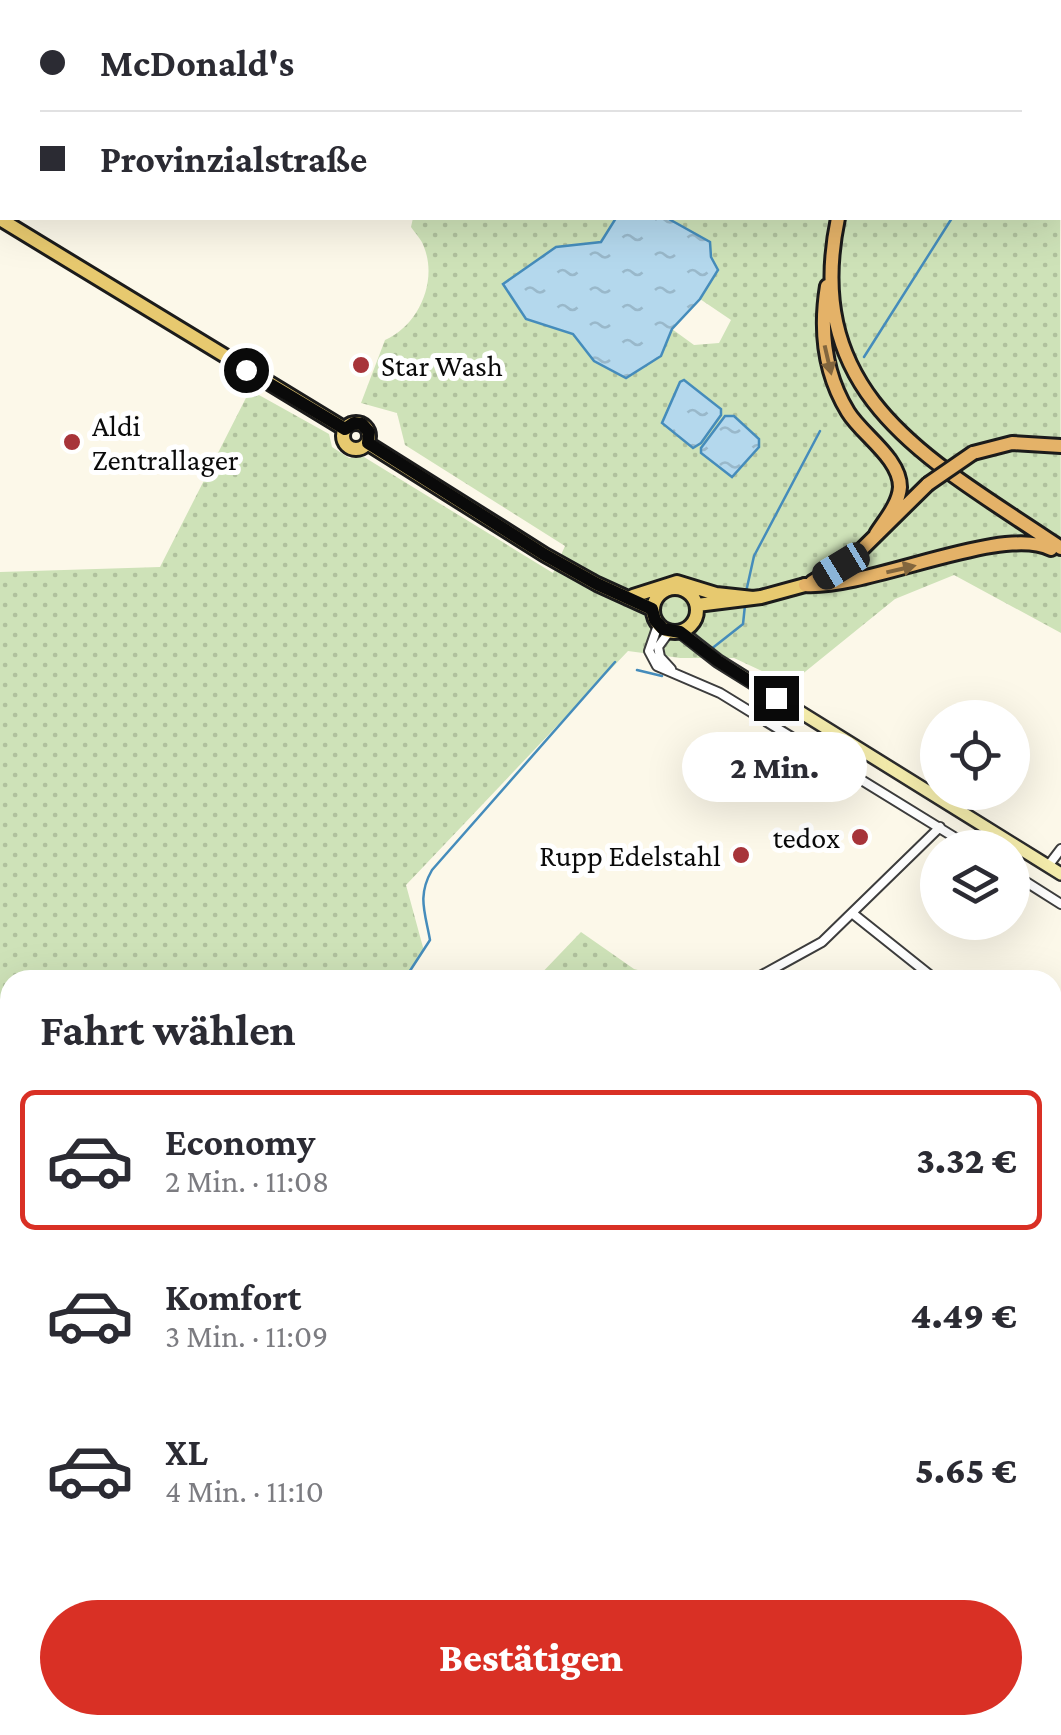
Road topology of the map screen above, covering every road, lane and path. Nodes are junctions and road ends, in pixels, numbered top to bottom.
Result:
1 (2, 220) edge
2 (838, 220) edge
3 (832, 264) junction
4 (1061, 446) edge
5 (876, 534) junction
6 (1061, 549) edge
7 (805, 585) junction
8 (630, 596) junction
9 (736, 598) junction
10 (654, 603) junction
11 (697, 606) junction
12 (674, 628) junction
13 (940, 828) junction
14 (943, 830) edge
15 (1061, 849) edge
16 (1048, 866) junction
17 (1061, 874) edge
18 (1030, 884) edge
19 (1061, 904) edge
20 (852, 912) junction
21 (771, 970) edge
22 (924, 970) edge

1 - 8 main road
2 - 3 highway
3 -> 5 highway
3 - 6 highway
4 - 5 highway, bridge
5 - 7 highway
7 -> 6 highway
7 - 9 main road
8 - 9 main road
8 - 10 main road
9 - 11 main road
10 - 11 main road
10 - 12 main road
11 - 12 main road
12 - 13 street
12 - 16 main road
13 - 14 street
13 - 20 street
15 - 16 street
16 - 17 main road
18 - 19 street
20 - 21 street
20 - 22 street

